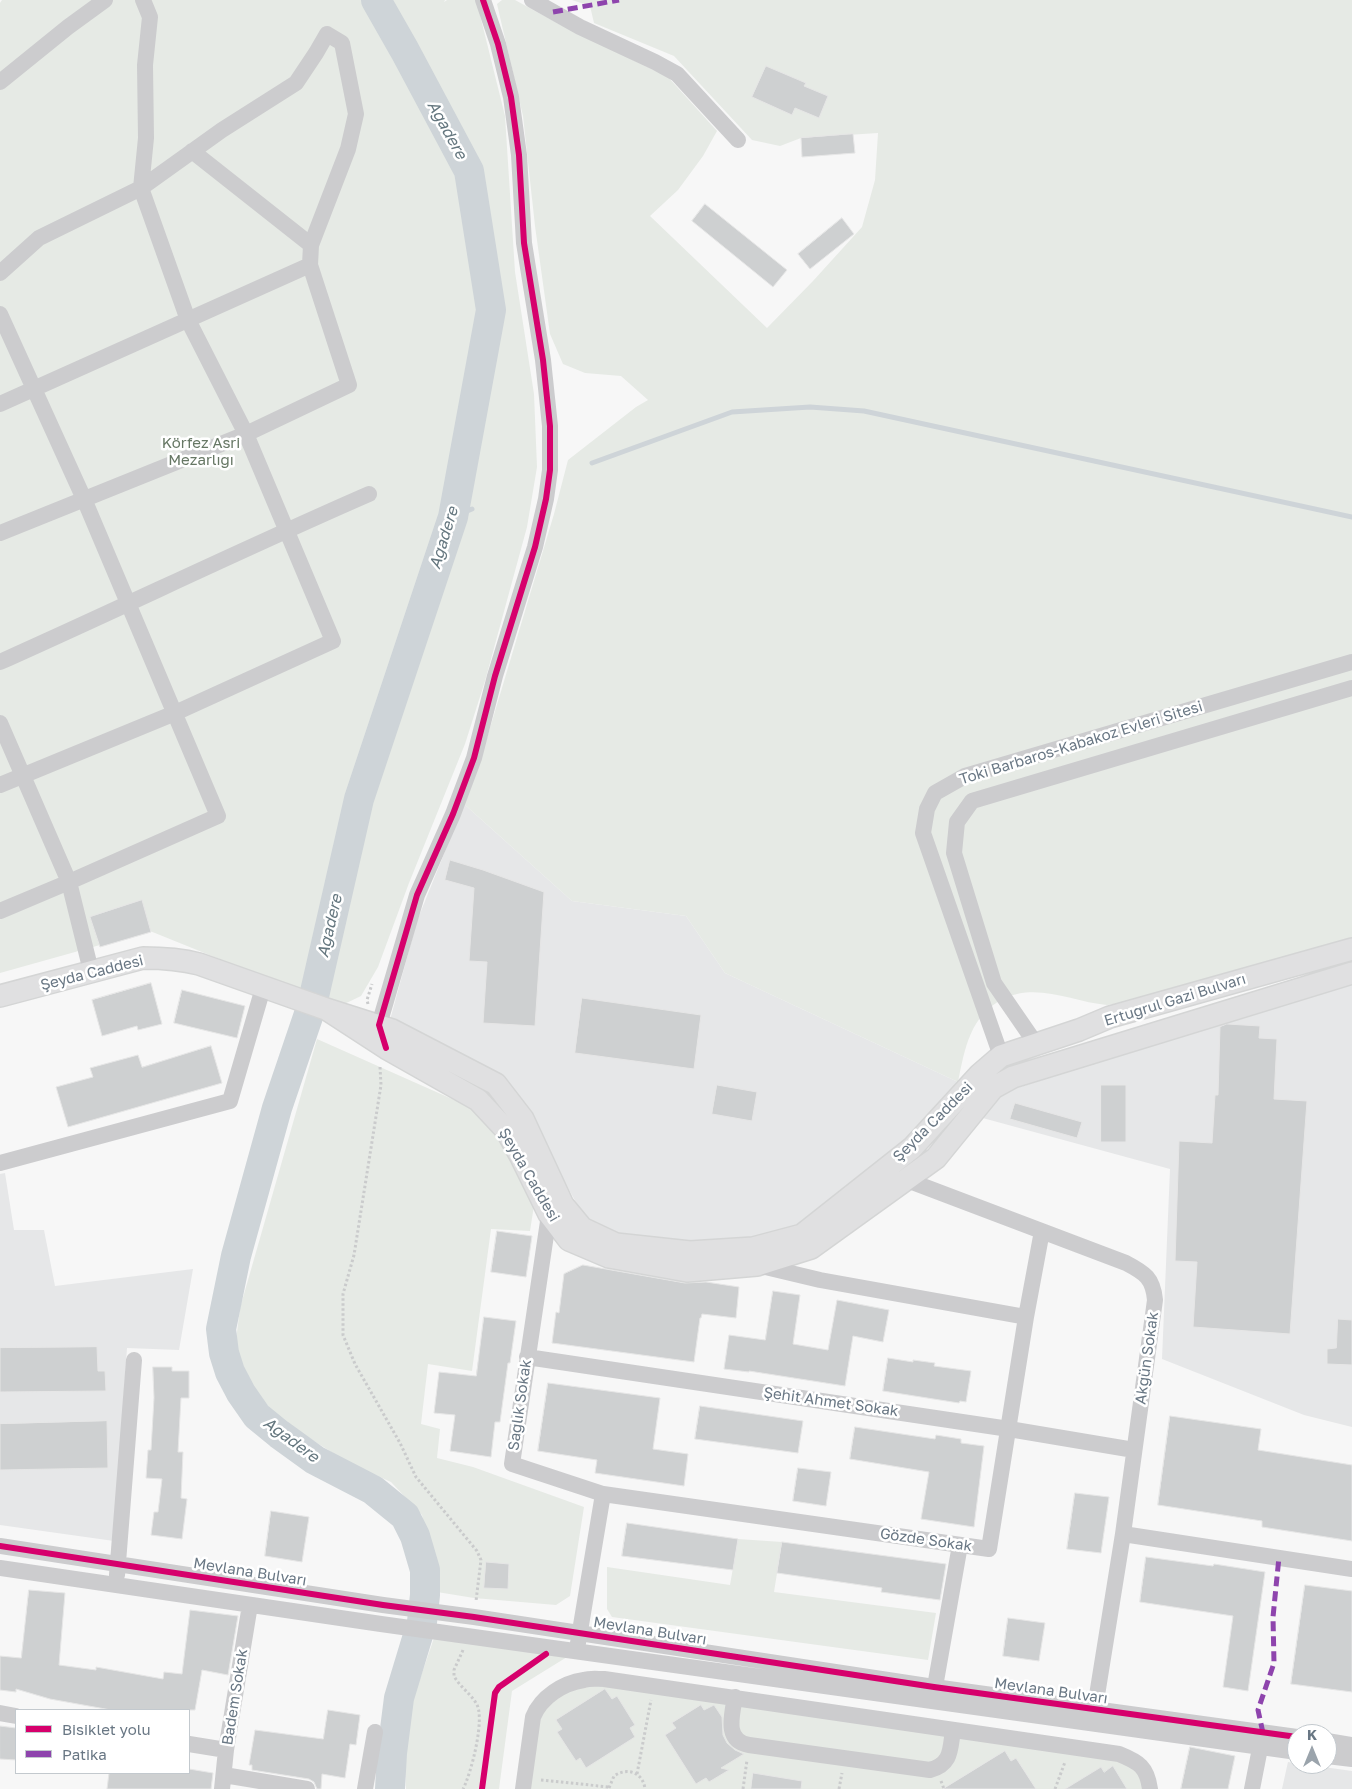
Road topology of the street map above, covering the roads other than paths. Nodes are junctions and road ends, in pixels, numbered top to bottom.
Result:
1 (105, 0) edge
2 (143, 0) edge
3 (483, 0) edge
4 (532, 0) edge
5 (0, 82) edge
6 (738, 140) dead end
7 (192, 151) junction
8 (140, 188) junction
9 (311, 245) junction
10 (310, 265) junction
11 (0, 273) edge
12 (0, 314) edge
13 (188, 320) junction
14 (34, 389) junction
15 (0, 404) edge
16 (246, 434) junction
17 (369, 494) dead end
18 (84, 500) junction
19 (286, 530) junction
20 (0, 533) edge
21 (128, 605) junction
22 (0, 662) edge
23 (1352, 662) edge
24 (1352, 688) edge
25 (175, 713) junction
26 (0, 723) edge
27 (23, 775) junction
28 (0, 785) edge
29 (69, 882) junction
30 (0, 911) edge
31 (1352, 948) edge
32 (91, 971) junction
33 (1352, 973) edge
34 (263, 988) junction
35 (0, 996) edge
36 (378, 1034) junction
37 (1036, 1044) junction
38 (1001, 1056) junction
39 (1047, 1068) joint
40 (0, 1163) edge
41 (882, 1171) junction
42 (907, 1179) junction
43 (553, 1184) junction
44 (549, 1214) junction
45 (1042, 1231) junction
46 (755, 1256) junction
47 (1026, 1317) junction
48 (527, 1357) junction
49 (134, 1360) dead end
50 (1008, 1429) junction
51 (1134, 1450) junction
52 (603, 1494) junction
53 (1123, 1534) junction
54 (960, 1545) junction
55 (0, 1546) edge
56 (118, 1564) junction
57 (0, 1568) edge
58 (1352, 1568) edge
59 (116, 1585) junction
60 (250, 1605) junction
61 (579, 1633) junction
62 (577, 1651) junction
63 (933, 1694) junction
64 (735, 1697) junction
65 (0, 1713) edge
66 (15, 1716) edge
67 (1093, 1716) junction
68 (953, 1730) junction
69 (375, 1732) dead end
70 (1287, 1739) edge
71 (1262, 1740) junction
72 (1337, 1743) edge
73 (190, 1744) edge
74 (1352, 1745) edge
75 (1287, 1749) edge
76 (226, 1750) junction
77 (1337, 1757) edge
78 (1352, 1759) edge
79 (223, 1782) edge
80 (524, 1784) edge
81 (307, 1789) edge
82 (365, 1789) edge
83 (1150, 1789) edge
84 (1252, 1789) edge

1 - 5 street
2 - 8 street
3 - 36 street
4 - 6 street
7 - 8 street
7 - 9 street
7 - 9 street
8 - 11 street
8 - 13 street
9 - 10 street
10 - 13 street
10 - 16 street
12 - 14 street
13 - 14 street
13 - 16 street
14 - 15 street
14 - 18 street
16 - 18 street
16 - 19 street
17 - 19 street
18 - 20 street
18 - 21 street
19 - 21 street
19 - 25 street
21 - 22 street
21 - 25 street
23 - 38 street, Toki Barbaros-Kabakoz Evleri Sitesi
24 - 37 street, Toki Barbaros-Kabakoz Evleri Sitesi
25 - 27 street
25 - 29 street
26 - 27 street
27 - 28 street
27 - 29 street
29 - 30 street
29 - 32 street
31 - 37 main road, Ertuğrul Gazi Bulvarı
32 - 34 main road, Şeyda Caddesi
32 - 35 main road, Şeyda Caddesi
33 - 39 main road, Ertuğrul Gazi Bulvarı
34 - 36 main road, Şeyda Caddesi
34 - 40 street
36 - 43 main road, Şeyda Caddesi
36 - 44 main road, Şeyda Caddesi
37 - 38 main road, Ertuğrul Gazi Bulvarı
38 - 41 main road, Şeyda Caddesi
39 - 42 main road, Şeyda Caddesi
41 - 42 street, Akgün Sokak
41 - 46 main road, Şeyda Caddesi
42 - 45 street, Akgün Sokak
42 - 46 main road, Şeyda Caddesi
43 - 44 street, Sağlık Sokak
43 - 46 main road, Şeyda Caddesi
44 - 46 main road, Şeyda Caddesi
44 - 48 street, Sağlık Sokak
45 - 47 street, Gözde Sokak
45 - 51 street, Akgün Sokak
46 - 47 street
47 - 50 street, Gözde Sokak
48 - 50 street, Şehit Ahmet Sokak
48 - 52 street, Sağlık Sokak
49 - 56 street
50 - 51 street, Şehit Ahmet Sokak
50 - 54 street, Gözde Sokak
51 - 53 street, Akgün Sokak
52 - 54 street, Gözde Sokak
52 - 61 street
53 - 58 street
53 - 67 street, Akgün Sokak
54 - 63 street
55 - 56 street, Mevlana Bulvarı
56 - 59 street
56 - 61 street, Mevlana Bulvarı
57 - 59 street, Mevlana Bulvarı
59 - 60 street, Mevlana Bulvarı
60 - 62 street, Mevlana Bulvarı
60 - 76 street, Badem Sokak
61 - 62 street
61 - 63 street, Mevlana Bulvarı
62 - 63 street, Mevlana Bulvarı
63 - 67 street, Mevlana Bulvarı
64 - 68 street
64 - 68 street
64 - 80 street
65 - 66 street
67 - 71 street, Mevlana Bulvarı
68 - 83 street
69 - 82 street
70 - 71 street, Mevlana Bulvarı
71 - 75 street, Mevlana Bulvarı
71 - 84 street
72 - 74 street
73 - 76 street
76 - 79 street, Badem Sokak
77 - 78 street
79 - 81 street

